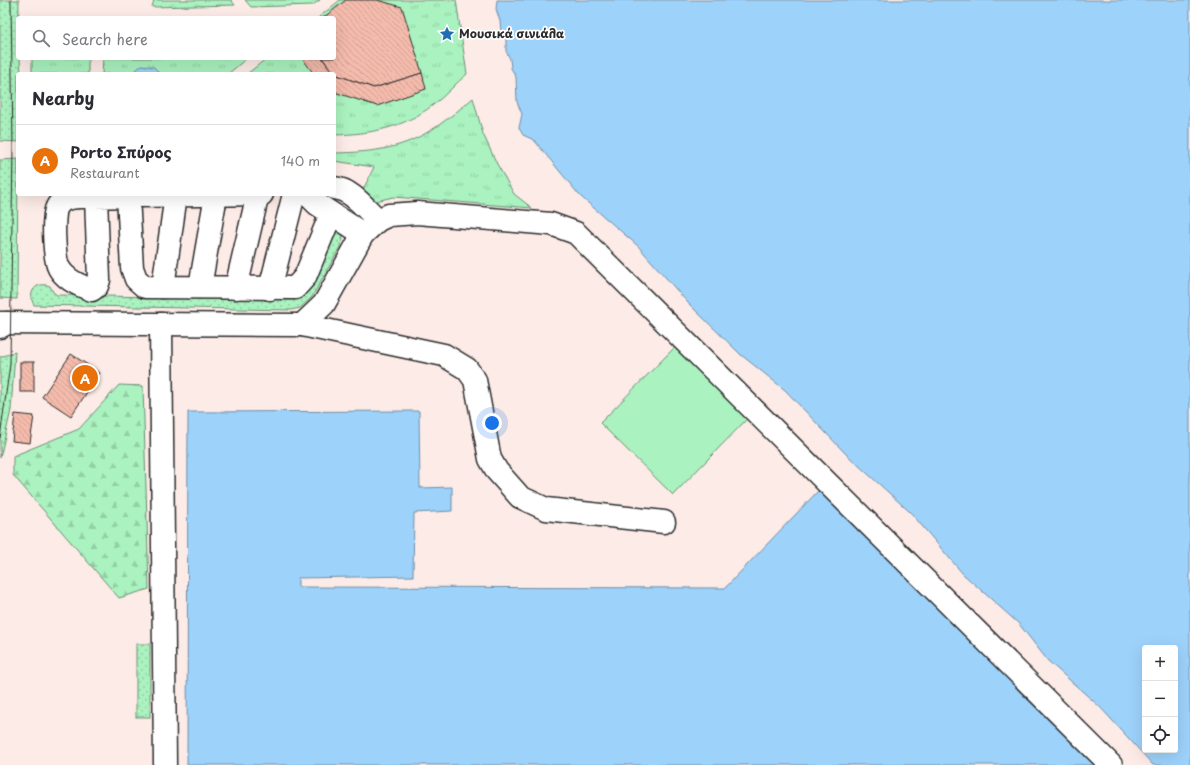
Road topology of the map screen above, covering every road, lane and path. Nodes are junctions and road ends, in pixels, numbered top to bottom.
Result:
1 (336, 188) edge
2 (128, 196) joint
3 (176, 196) edge
4 (216, 196) edge
5 (258, 196) edge
6 (293, 196) edge
7 (309, 196) edge
8 (96, 197) dead end
9 (331, 214) junction
10 (371, 227) junction
11 (163, 287) junction
12 (200, 288) junction
13 (236, 288) junction
14 (270, 289) junction
15 (2, 324) edge
16 (161, 324) junction
17 (302, 325) junction
18 (664, 522) dead end
19 (165, 765) edge
20 (1111, 765) edge

1 - 10 street
2 - 8 street
2 - 11 street
3 - 11 street
4 - 12 street
5 - 13 street
6 - 14 street
7 - 9 street
9 - 10 street
9 - 14 street
10 - 17 street
10 - 20 street
11 - 12 street
12 - 13 street
13 - 14 street
15 - 16 street
16 - 17 street
16 - 19 street
17 - 18 street

